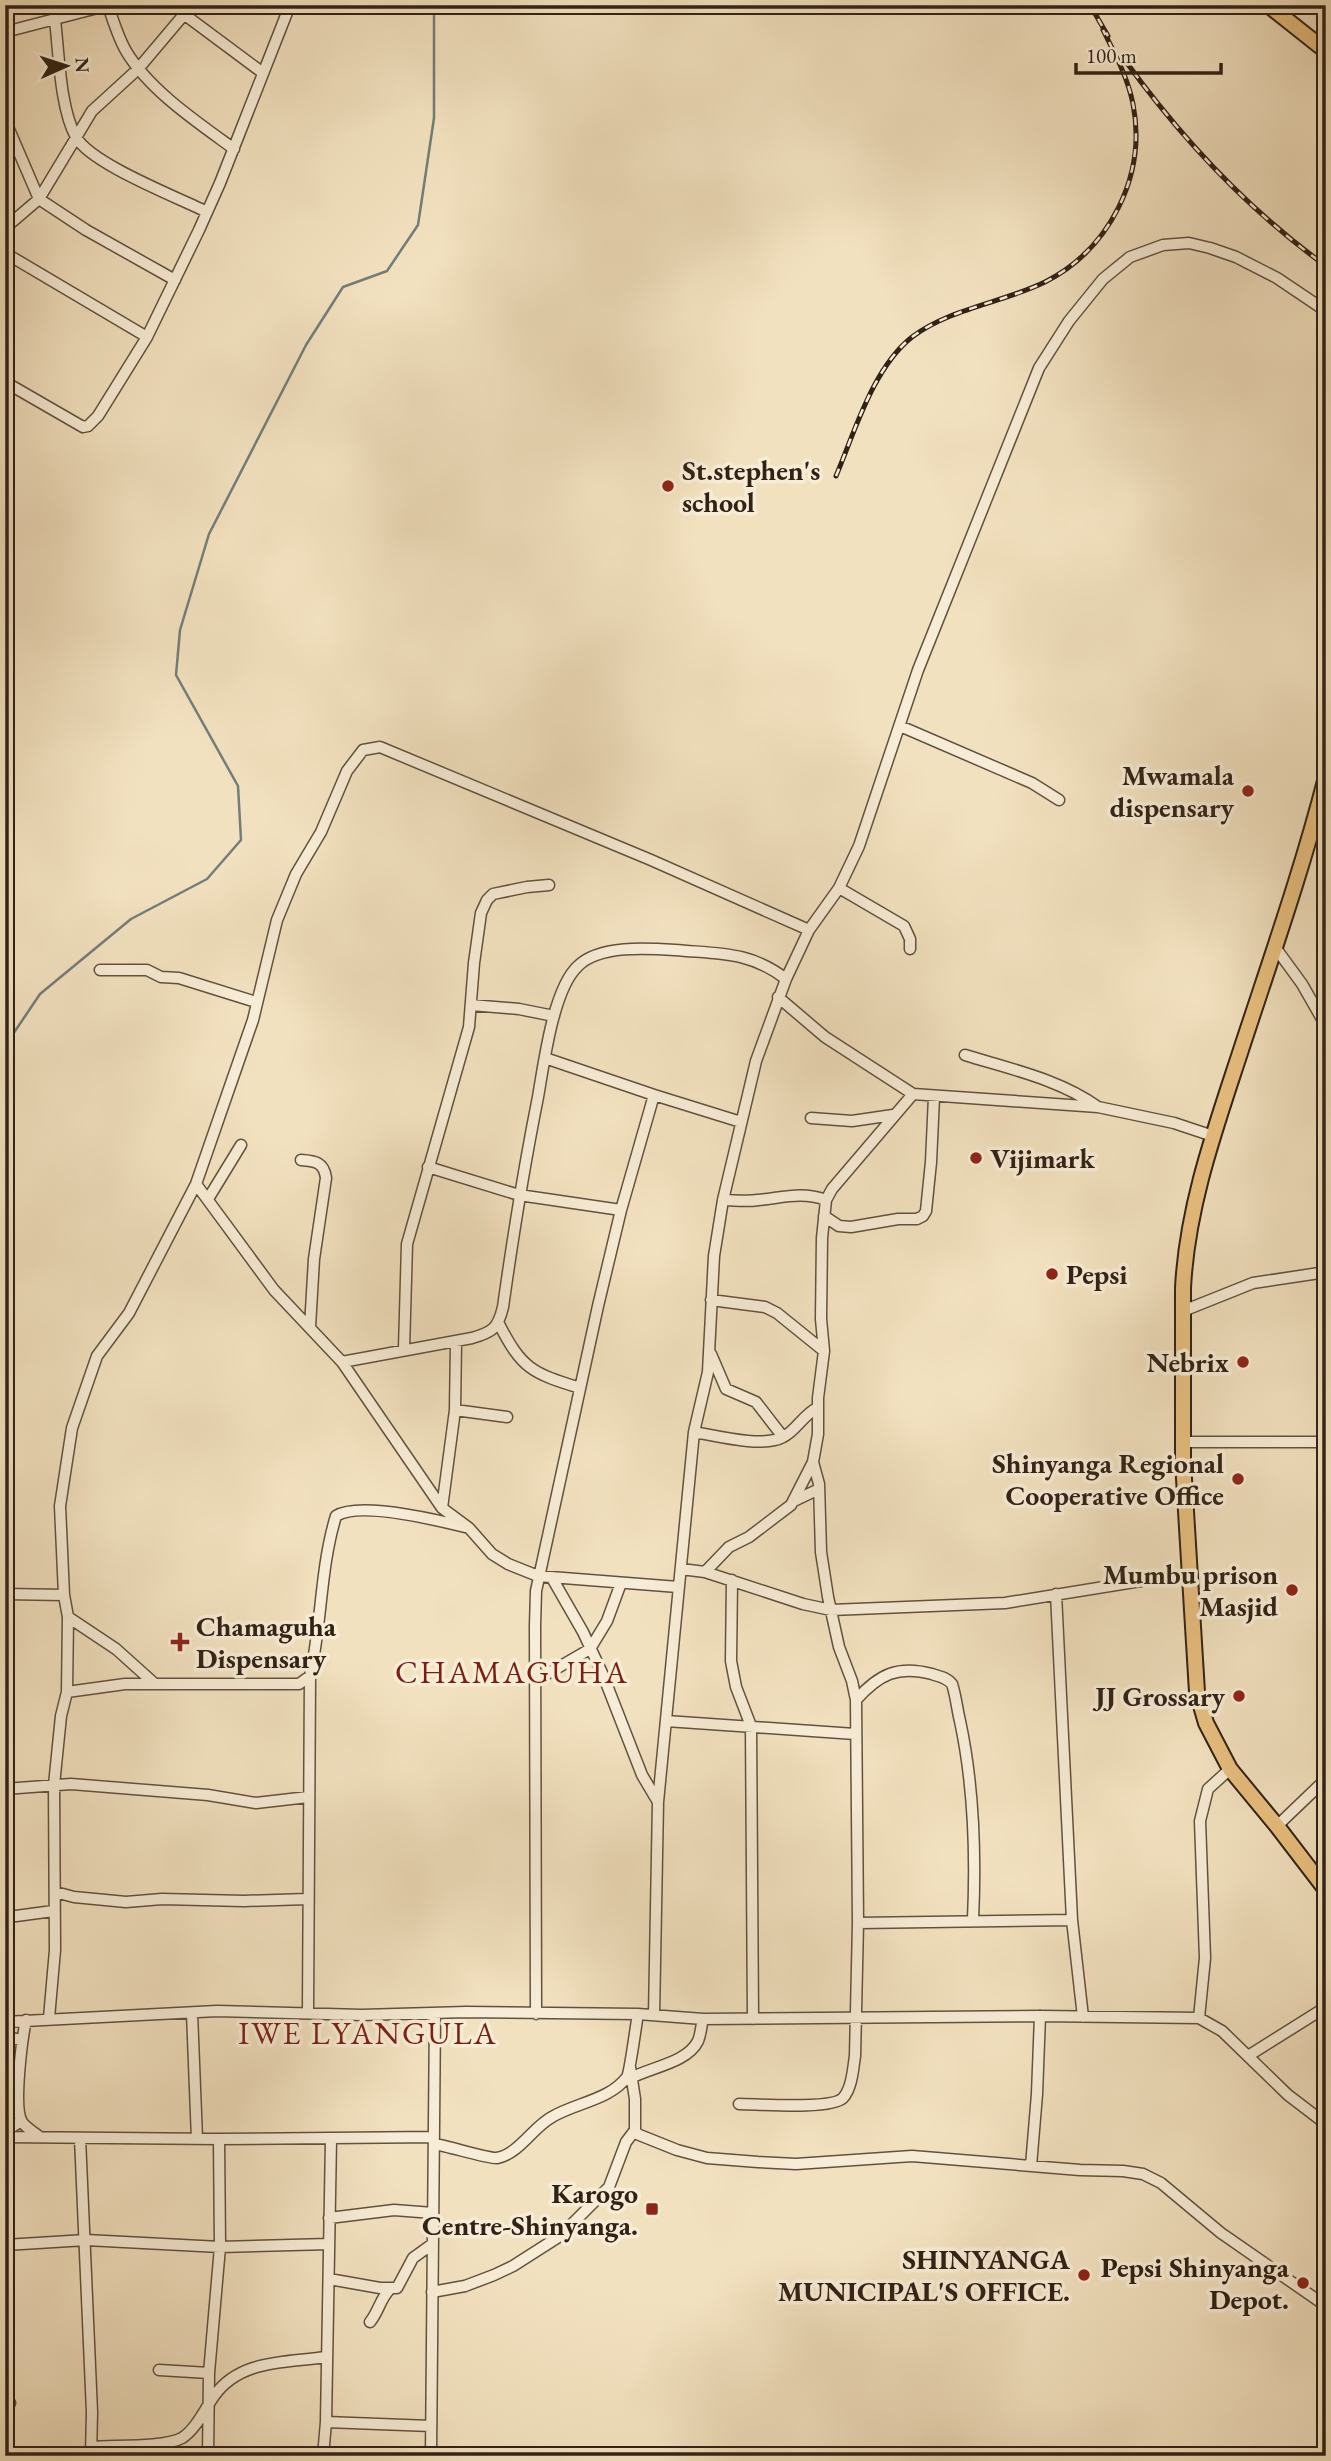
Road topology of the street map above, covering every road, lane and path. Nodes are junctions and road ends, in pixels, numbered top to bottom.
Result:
1 (109, 5) edge
2 (192, 5) edge
3 (290, 5) edge
4 (1268, 5) edge
5 (185, 15) junction
6 (55, 20) junction
7 (5, 32) edge
8 (1326, 51) edge
9 (138, 69) junction
10 (263, 74) junction
11 (5, 120) edge
12 (76, 138) junction
13 (234, 149) junction
14 (39, 199) junction
15 (207, 212) junction
16 (5, 228) edge
17 (5, 253) edge
18 (175, 280) junction
19 (1326, 311) edge
20 (147, 337) junction
21 (5, 382) edge
22 (900, 726) junction
23 (1326, 777) edge
24 (1059, 800) dead end
25 (1322, 811) edge
26 (549, 885) dead end
27 (839, 888) junction
28 (809, 930) junction
29 (1275, 947) junction
30 (910, 948) dead end
31 (100, 970) dead end
32 (786, 979) junction
33 (779, 997) junction
34 (256, 1002) junction
35 (471, 1005) junction
36 (554, 1016) junction
37 (1326, 1026) edge
38 (965, 1055) dead end
39 (545, 1058) junction
40 (913, 1094) junction
41 (654, 1095) junction
42 (934, 1097) junction
43 (1098, 1107) junction
44 (892, 1115) junction
45 (811, 1118) dead end
46 (741, 1122) junction
47 (1213, 1136) junction
48 (241, 1145) dead end
49 (301, 1160) dead end
50 (428, 1167) junction
51 (196, 1184) junction
52 (519, 1195) junction
53 (208, 1199) junction
54 (723, 1200) junction
55 (825, 1200) junction
56 (621, 1210) junction
57 (824, 1216) junction
58 (1326, 1272) edge
59 (711, 1300) junction
60 (1183, 1311) junction
61 (499, 1324) junction
62 (310, 1327) junction
63 (456, 1342) junction
64 (709, 1346) junction
65 (404, 1349) junction
66 (824, 1351) junction
67 (342, 1362) junction
68 (580, 1388) junction
69 (817, 1408) junction
70 (455, 1410) junction
71 (507, 1417) dead end
72 (694, 1432) junction
73 (783, 1437) junction
74 (1183, 1442) junction
75 (1326, 1442) edge
76 (813, 1462) junction
77 (819, 1489) junction
78 (794, 1502) junction
79 (442, 1508) junction
80 (469, 1528) junction
81 (681, 1569) junction
82 (705, 1572) junction
83 (538, 1576) junction
84 (1189, 1577) junction
85 (552, 1578) junction
86 (732, 1580) junction
87 (621, 1583) junction
88 (678, 1587) junction
89 (5, 1594) edge
90 (1056, 1594) junction
91 (64, 1595) junction
92 (831, 1610) junction
93 (68, 1617) junction
94 (590, 1649) junction
95 (310, 1676) junction
96 (534, 1681) junction
97 (155, 1684) junction
98 (67, 1692) junction
99 (856, 1700) junction
100 (666, 1721) junction
101 (751, 1726) junction
102 (855, 1734) junction
103 (1230, 1769) junction
104 (1326, 1779) edge
105 (54, 1785) junction
106 (5, 1790) edge
107 (308, 1797) junction
108 (658, 1802) junction
109 (1277, 1826) junction
110 (1326, 1891) edge
111 (55, 1892) junction
112 (307, 1899) junction
113 (53, 1911) junction
114 (5, 1914) edge
115 (973, 1920) junction
116 (1072, 1920) junction
117 (858, 1923) junction
118 (1326, 2007) edge
119 (192, 2013) junction
120 (308, 2013) junction
121 (435, 2013) junction
122 (536, 2014) junction
123 (638, 2014) junction
124 (654, 2015) junction
125 (1040, 2016) junction
126 (1083, 2017) junction
127 (49, 2018) junction
128 (856, 2018) junction
129 (1199, 2018) junction
130 (703, 2019) junction
131 (753, 2019) junction
132 (26, 2020) junction
133 (5, 2022) edge
134 (5, 2037) edge
135 (22, 2040) junction
136 (1248, 2056) junction
137 (631, 2073) junction
138 (739, 2104) dead end
139 (21, 2121) junction
140 (1326, 2124) edge
141 (635, 2130) junction
142 (5, 2134) edge
143 (40, 2137) junction
144 (80, 2138) junction
145 (197, 2139) junction
146 (219, 2139) junction
147 (331, 2139) junction
148 (434, 2141) junction
149 (1031, 2166) junction
150 (433, 2213) junction
151 (329, 2218) junction
152 (86, 2240) junction
153 (329, 2244) junction
154 (5, 2245) edge
155 (431, 2245) junction
156 (220, 2248) junction
157 (329, 2279) junction
158 (390, 2289) junction
159 (432, 2292) junction
160 (1326, 2306) edge
161 (370, 2322) dead end
162 (326, 2357) junction
163 (159, 2370) dead end
164 (209, 2373) junction
165 (208, 2405) junction
166 (326, 2422) junction
167 (431, 2426) junction
168 (91, 2451) edge
169 (208, 2456) edge
170 (323, 2456) edge
171 (431, 2456) edge

1 - 6 street
1 - 9 street
2 - 5 street
3 - 10 street
4 - 8 highway
5 - 9 street
5 - 10 street
6 - 7 street
6 - 12 street
9 - 12 street
9 - 13 street
10 - 13 street
11 - 14 street
12 - 14 street
12 - 15 street
13 - 15 street
14 - 16 street
14 - 18 street
15 - 18 street
17 - 20 street
18 - 20 street
19 - 22 street
20 - 21 street
22 - 24 street
22 - 27 street
23 - 25 highway
25 - 29 highway
26 - 35 street
27 - 28 street
27 - 30 street
28 - 32 street
28 - 34 street
29 - 37 street
29 - 47 highway
31 - 34 street
32 - 33 street
32 - 36 street
33 - 40 street
33 - 46 street
34 - 51 street
35 - 36 street
35 - 50 street
36 - 39 street
38 - 43 street
39 - 41 street
39 - 52 street
40 - 42 street
40 - 44 street
41 - 46 street
41 - 56 street
42 - 43 street
42 - 57 street
43 - 47 street
44 - 45 street
44 - 55 street
46 - 54 street
47 - 60 highway
48 - 53 street
49 - 62 street
50 - 52 street
50 - 65 street
51 - 53 street
51 - 91 street
52 - 56 street
52 - 61 street
53 - 62 street
54 - 55 street
54 - 59 street
55 - 57 street
56 - 68 street
57 - 66 street
58 - 60 street
59 - 64 street
59 - 66 street
60 - 74 highway
61 - 63 street
61 - 68 street
62 - 67 street
63 - 65 street
63 - 70 street
64 - 72 street
64 - 73 street
65 - 67 street
66 - 69 street
67 - 79 street
68 - 83 street
69 - 73 street
69 - 76 street
70 - 71 street
70 - 79 street
72 - 73 street
72 - 81 street
74 - 75 street
74 - 84 highway
76 - 77 street
76 - 78 street
77 - 78 street
77 - 92 street
78 - 82 street
79 - 80 street
80 - 83 street
80 - 95 street
81 - 82 street
81 - 88 street
82 - 86 street
83 - 85 street
83 - 96 street
84 - 90 street
84 - 103 highway
85 - 87 street
85 - 94 street
86 - 92 street
86 - 101 street
87 - 88 street
87 - 94 street
88 - 100 street
89 - 91 street
90 - 92 street
90 - 116 street
91 - 93 street
92 - 99 street
93 - 97 street
93 - 98 street
94 - 96 street
94 - 108 street
95 - 97 street
95 - 107 street
96 - 122 street
97 - 98 street
98 - 105 street
99 - 102 street
99 - 115 street
100 - 101 street
100 - 108 street
101 - 102 street
101 - 131 street
102 - 117 street
103 - 109 highway
103 - 129 street
104 - 109 street
105 - 106 street
105 - 107 street
105 - 111 street
107 - 112 street
108 - 124 street
109 - 110 highway
111 - 112 street
111 - 113 street
112 - 120 street
113 - 114 street
113 - 127 street
115 - 116 street
115 - 117 street
116 - 126 street
117 - 128 street
118 - 136 street
119 - 120 street
119 - 127 street
119 - 145 street
120 - 121 street
121 - 122 street
121 - 148 street
122 - 123 street
123 - 124 street
123 - 137 street
124 - 130 street
125 - 126 street
125 - 128 street
125 - 149 street
126 - 129 street
127 - 132 street
128 - 131 street
128 - 138 street
129 - 136 street
130 - 131 street
130 - 137 street
132 - 133 street
132 - 135 street
134 - 135 street
135 - 139 street
136 - 140 street
137 - 141 street
137 - 148 street
139 - 142 street
139 - 143 street
141 - 149 street
141 - 159 street
142 - 143 street
143 - 144 street
144 - 145 street
144 - 152 street
145 - 146 street
146 - 147 street
146 - 156 street
147 - 148 street
147 - 151 street
148 - 150 street
149 - 160 street
150 - 151 street
150 - 155 street
151 - 153 street
152 - 154 street
152 - 156 street
152 - 168 street
153 - 156 street
153 - 157 street
155 - 158 street
155 - 159 street
156 - 164 street
157 - 158 street
157 - 162 street
158 - 161 street
159 - 167 street
162 - 165 street
162 - 166 street
163 - 164 street
164 - 165 street
165 - 168 street
165 - 169 street
166 - 167 street
166 - 170 street
167 - 171 street

